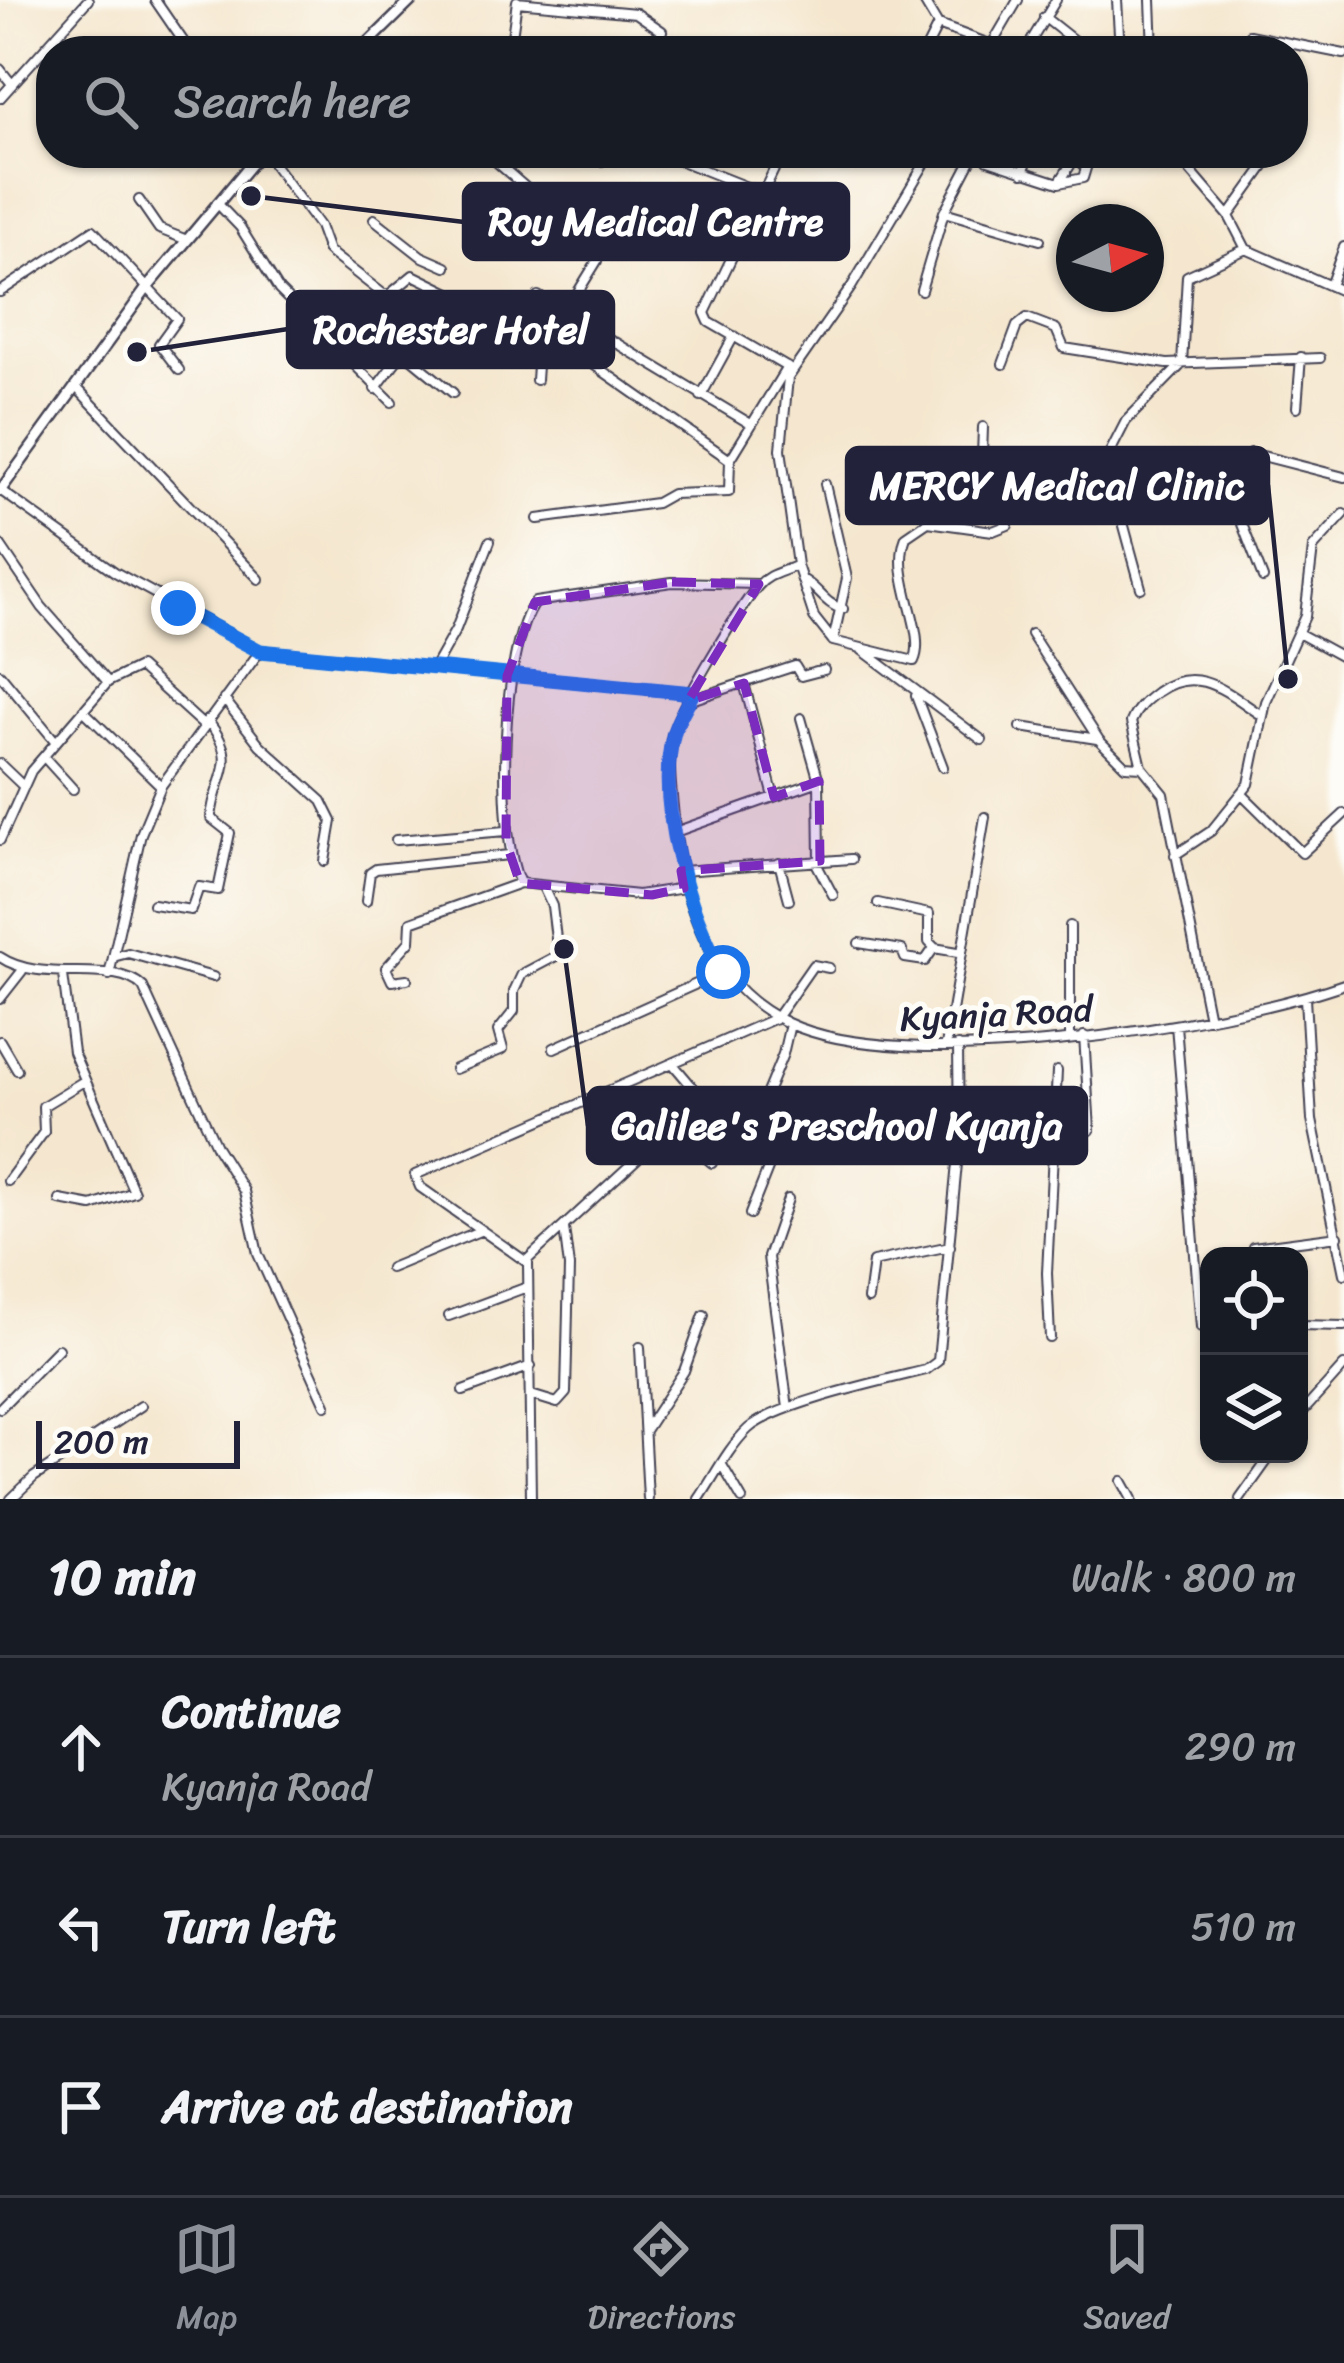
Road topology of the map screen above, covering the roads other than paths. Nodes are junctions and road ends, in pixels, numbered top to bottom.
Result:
1 (88, 0) edge
2 (155, 0) edge
3 (923, 0) edge
4 (1018, 0) edge
5 (1056, 0) edge
6 (1118, 0) edge
7 (1151, 0) edge
8 (406, 1) edge
9 (518, 1) edge
10 (1044, 17) junction
11 (938, 25) junction
12 (1249, 34) dead end
13 (55, 36) edge
14 (180, 36) edge
15 (374, 36) edge
16 (513, 36) edge
17 (660, 36) edge
18 (932, 36) edge
19 (963, 36) edge
20 (997, 36) edge
21 (1033, 36) edge
22 (1068, 36) edge
23 (1119, 36) edge
24 (1152, 36) edge
25 (1258, 36) edge
26 (1308, 46) edge
27 (1344, 54) edge
28 (36, 57) edge
29 (0, 69) edge
30 (12, 84) junction
31 (0, 98) edge
32 (249, 168) edge
33 (275, 168) edge
34 (503, 168) edge
35 (699, 168) edge
36 (774, 168) edge
37 (922, 168) edge
38 (966, 168) edge
39 (1010, 168) edge
40 (1025, 168) edge
41 (1069, 168) edge
42 (1086, 168) edge
43 (1188, 168) edge
44 (1263, 168) edge
45 (1023, 173) junction
46 (1059, 183) junction
47 (532, 193) dead end
48 (762, 193) junction
49 (139, 200) dead end
50 (217, 203) junction
51 (612, 206) dead end
52 (944, 212) junction
53 (1229, 216) junction
54 (374, 219) dead end
55 (187, 240) junction
56 (1040, 241) dead end
57 (1344, 247) edge
58 (1246, 249) junction
59 (733, 252) junction
60 (421, 256) junction
61 (597, 261) dead end
62 (446, 267) dead end
63 (413, 275) junction
64 (1330, 286) junction
65 (148, 288) junction
66 (921, 290) dead end
67 (0, 292) edge
68 (1344, 292) edge
69 (538, 296) dead end
70 (472, 304) dead end
71 (568, 315) junction
72 (416, 335) dead end
73 (734, 336) junction
74 (554, 337) junction
75 (402, 350) junction
76 (1301, 357) junction
77 (1320, 358) dead end
78 (1003, 364) dead end
79 (1182, 364) junction
80 (790, 369) junction
81 (179, 370) dead end
82 (536, 380) dead end
83 (77, 388) junction
84 (375, 389) junction
85 (453, 393) dead end
86 (700, 396) junction
87 (392, 402) dead end
88 (1298, 407) dead end
89 (749, 423) junction
90 (982, 427) dead end
91 (730, 460) junction
92 (1344, 477) edge
93 (825, 484) dead end
94 (0, 491) edge
95 (1344, 514) edge
96 (538, 519) dead end
97 (490, 541) dead end
98 (0, 545) edge
99 (797, 565) junction
100 (259, 578) dead end
101 (801, 578) junction
102 (1263, 578) dead end
103 (759, 584) junction
104 (1141, 588) dead end
105 (843, 609) junction
106 (1030, 634) dead end
107 (1300, 634) junction
108 (833, 641) junction
109 (861, 649) junction
110 (260, 651) junction
111 (1344, 658) edge
112 (433, 669) junction
113 (824, 670) dead end
114 (0, 674) edge
115 (507, 676) junction
116 (108, 682) junction
117 (744, 683) junction
118 (916, 694) junction
119 (691, 697) junction
120 (224, 699) junction
121 (83, 710) junction
122 (1263, 716) junction
123 (800, 718) dead end
124 (205, 722) junction
125 (1022, 727) dead end
126 (982, 740) dead end
127 (1100, 740) junction
128 (56, 742) junction
129 (44, 757) junction
130 (0, 764) edge
131 (943, 767) dead end
132 (1142, 767) junction
133 (819, 781) junction
134 (22, 785) junction
135 (161, 786) junction
136 (73, 789) dead end
137 (1243, 795) junction
138 (775, 796) junction
139 (1344, 814) edge
140 (985, 817) dead end
141 (2, 831) edge
142 (506, 831) junction
143 (675, 832) junction
144 (397, 840) dead end
145 (1175, 854) junction
146 (509, 855) junction
147 (851, 859) dead end
148 (325, 861) dead end
149 (817, 861) junction
150 (778, 863) junction
151 (681, 871) junction
152 (520, 883) junction
153 (544, 888) junction
154 (684, 888) junction
155 (573, 892) junction
156 (833, 896) dead end
157 (789, 900) dead end
158 (366, 901) dead end
159 (878, 903) dead end
160 (153, 904) dead end
161 (553, 906) junction
162 (1070, 926) dead end
163 (859, 943) dead end
164 (934, 947) junction
165 (958, 952) junction
166 (0, 957) edge
167 (112, 957) junction
168 (829, 968) dead end
169 (22, 971) junction
170 (723, 972) junction
171 (63, 975) junction
172 (109, 975) junction
173 (213, 977) dead end
174 (407, 980) dead end
175 (1344, 984) edge
176 (1305, 998) junction
177 (0, 999) edge
178 (776, 1018) junction
179 (1209, 1019) junction
180 (790, 1024) junction
181 (1176, 1025) junction
182 (1084, 1036) junction
183 (1070, 1037) junction
184 (0, 1041) edge
185 (946, 1046) junction
186 (958, 1046) junction
187 (554, 1048) dead end
188 (673, 1064) junction
189 (455, 1069) dead end
190 (17, 1070) dead end
191 (1058, 1071) dead end
192 (84, 1081) junction
193 (590, 1102) junction
194 (784, 1126) dead end
195 (1054, 1133) junction
196 (774, 1149) junction
197 (712, 1163) dead end
198 (8, 1180) dead end
199 (788, 1199) dead end
200 (60, 1200) dead end
201 (750, 1214) dead end
202 (563, 1226) junction
203 (482, 1230) junction
204 (1338, 1236) junction
205 (950, 1246) junction
206 (1252, 1247) dead end
207 (526, 1261) junction
208 (390, 1268) dead end
209 (1344, 1274) edge
210 (527, 1287) junction
211 (868, 1299) dead end
212 (704, 1315) dead end
213 (1200, 1315) edge
214 (449, 1316) dead end
215 (1308, 1325) edge
216 (1344, 1326) edge
217 (1050, 1339) dead end
218 (640, 1347) dead end
219 (58, 1349) dead end
220 (531, 1366) junction
221 (1344, 1366) edge
222 (463, 1391) dead end
223 (531, 1395) junction
224 (141, 1406) dead end
225 (326, 1406) dead end
226 (1308, 1407) edge
227 (0, 1408) edge
228 (788, 1408) junction
229 (645, 1431) junction
230 (1263, 1463) edge
231 (722, 1466) junction
232 (1122, 1480) dead end
233 (11, 1499) edge
234 (531, 1499) edge
235 (648, 1499) edge
236 (699, 1499) edge
237 (742, 1499) edge
238 (1132, 1499) edge
239 (1240, 1499) edge

1 - 13 street
2 - 14 street
3 - 11 street
4 - 20 street
5 - 10 street
6 - 23 street
7 - 24 street
8 - 15 main road
9 - 16 street
9 - 17 street
10 - 21 street
10 - 22 street
11 - 18 street
11 - 19 street
12 - 25 street
26 - 27 street
28 - 30 street
29 - 30 street
30 - 31 street
32 - 50 main road
33 - 63 street
34 - 47 street
35 - 48 street
36 - 48 street
37 - 80 street
38 - 52 street
39 - 45 street
40 - 45 street
41 - 46 street
42 - 46 street
43 - 53 street
44 - 53 street
45 - 46 street
48 - 59 street
49 - 55 street
50 - 55 main road
50 - 84 street
51 - 59 street
52 - 56 street
52 - 66 street
53 - 58 street
54 - 60 street
55 - 65 main road
57 - 64 street
58 - 64 street
58 - 79 street
59 - 73 street
60 - 62 street
60 - 63 street
61 - 71 street
63 - 70 street
64 - 68 street
65 - 67 street
65 - 81 street
65 - 83 main road
69 - 71 street
71 - 74 street
71 - 86 street
72 - 75 street
73 - 80 street
73 - 86 street
74 - 82 street
74 - 91 street
75 - 84 street
75 - 85 street
76 - 77 street
76 - 79 street
76 - 88 street
78 - 79 street
79 - 104 street
80 - 89 street
80 - 99 street
83 - 94 main road
83 - 100 street
84 - 87 street
86 - 89 street
89 - 91 street
90 - 109 street
91 - 96 street
92 - 102 street
93 - 105 street
94 - 110 street
95 - 107 street
97 - 112 street
98 - 116 street
99 - 101 street
99 - 103 street
101 - 105 street
101 - 108 street
103 - 115 street
103 - 119 street, Kyanja Road
105 - 108 street
106 - 127 street
107 - 111 street
107 - 122 street
108 - 109 street
109 - 118 street
110 - 112 street
110 - 120 street
112 - 115 street
113 - 117 street
114 - 128 street
115 - 119 street
115 - 142 street
116 - 121 street
116 - 124 street
117 - 119 street
117 - 138 street
118 - 126 street
118 - 131 street
119 - 143 street, Kyanja Road
120 - 124 street
120 - 148 street
121 - 128 street
121 - 135 street
122 - 132 street
122 - 137 street
123 - 133 street
124 - 135 street
124 - 160 street
125 - 127 street
127 - 132 street
128 - 129 street
129 - 134 street
129 - 136 street
130 - 134 street
132 - 145 street
133 - 138 street
133 - 149 street
134 - 141 street
135 - 167 street
137 - 139 street
137 - 145 street
138 - 143 street
140 - 165 street
142 - 144 street
142 - 146 street
143 - 151 street, Kyanja Road
145 - 179 street
146 - 152 street
146 - 158 street
147 - 149 street
149 - 150 street
149 - 156 street
150 - 151 street
150 - 157 street
151 - 154 street, Kyanja Road
152 - 153 street
152 - 174 street
153 - 155 street
153 - 161 street
154 - 155 street
154 - 170 street, Kyanja Road
155 - 161 street
159 - 164 street
161 - 189 street
162 - 183 street
163 - 164 street
164 - 165 street
165 - 185 street
166 - 169 street
167 - 172 street
167 - 173 street
168 - 178 street
169 - 171 street
169 - 177 street
170 - 178 street, Kyanja Road
170 - 187 street
171 - 172 street
171 - 192 street
172 - 225 street
175 - 176 street, Kyanja Road
176 - 179 street, Kyanja Road
176 - 204 street
178 - 180 street, Kyanja Road
178 - 188 street
179 - 181 street, Kyanja Road
180 - 185 street, Kyanja Road
180 - 196 street
181 - 182 street, Kyanja Road
181 - 213 street
182 - 183 street, Kyanja Road
182 - 195 street
183 - 186 street, Kyanja Road
184 - 190 street
185 - 186 street, Kyanja Road
186 - 205 street
188 - 193 street
188 - 197 street
191 - 195 street
192 - 198 street
192 - 200 street
193 - 202 street
193 - 203 street
194 - 196 street
195 - 217 street
196 - 201 street
199 - 228 street
202 - 207 street
202 - 223 street
203 - 207 street
203 - 208 street
204 - 206 street
204 - 209 street
205 - 211 street
205 - 228 street
207 - 210 street
210 - 214 street
210 - 220 street
212 - 229 street
215 - 216 street
218 - 229 street
219 - 227 street
220 - 222 street
220 - 223 street
221 - 226 street
223 - 234 street
224 - 233 street
228 - 231 street
229 - 235 street
230 - 239 street
231 - 236 street
231 - 237 street
232 - 238 street

